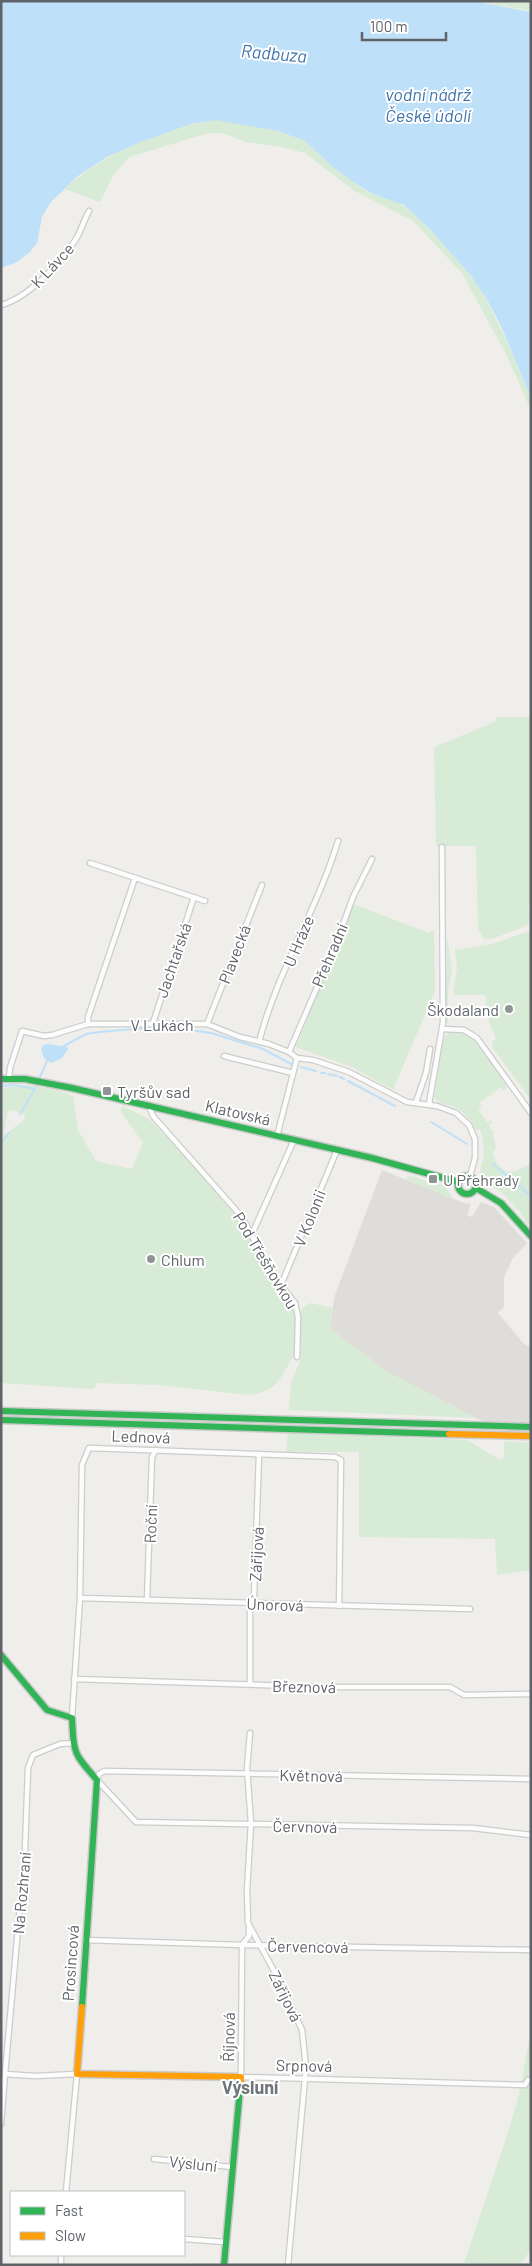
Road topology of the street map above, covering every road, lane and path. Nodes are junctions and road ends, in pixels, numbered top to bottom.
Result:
1 (89, 211) dead end
2 (1, 305) edge
3 (338, 841) dead end
4 (442, 847) dead end
5 (372, 859) dead end
6 (90, 863) dead end
7 (135, 878) junction
8 (262, 885) dead end
9 (194, 897) junction
10 (205, 901) dead end
11 (152, 1022) junction
12 (88, 1024) junction
13 (207, 1024) junction
14 (442, 1029) junction
15 (259, 1042) junction
16 (430, 1049) dead end
17 (289, 1052) junction
18 (224, 1056) dead end
19 (298, 1058) junction
20 (293, 1073) junction
21 (9, 1078) junction
22 (1, 1079) edge
23 (416, 1102) junction
24 (430, 1104) junction
25 (149, 1106) junction
26 (531, 1113) edge
27 (277, 1136) junction
28 (294, 1140) junction
29 (337, 1150) junction
30 (470, 1176) junction
31 (458, 1182) junction
32 (476, 1188) junction
33 (252, 1234) junction
34 (531, 1236) edge
35 (281, 1285) junction
36 (297, 1357) dead end
37 (1, 1411) edge
38 (1, 1420) edge
39 (531, 1427) edge
40 (531, 1436) edge
41 (156, 1450) junction
42 (259, 1454) junction
43 (80, 1598) junction
44 (147, 1600) junction
45 (252, 1603) junction
46 (339, 1606) junction
47 (470, 1609) dead end
48 (1, 1655) edge
49 (74, 1679) junction
50 (250, 1684) junction
51 (531, 1694) edge
52 (72, 1718) junction
53 (250, 1733) dead end
54 (73, 1743) junction
55 (249, 1774) junction
56 (531, 1779) edge
57 (97, 1780) junction
58 (250, 1825) junction
59 (531, 1835) edge
60 (248, 1923) junction
61 (85, 1940) junction
62 (242, 1945) junction
63 (260, 1945) junction
64 (531, 1950) edge
65 (5, 2074) junction
66 (77, 2074) junction
67 (241, 2077) junction
68 (304, 2079) junction
69 (528, 2080) dead end
70 (1, 2124) edge
71 (154, 2159) dead end
72 (232, 2167) junction
73 (66, 2191) edge
74 (185, 2239) edge
75 (225, 2242) junction
76 (224, 2265) edge
77 (288, 2265) edge

1 - 2 street, K Lávce
3 - 15 street, U Hráze
4 - 14 street
5 - 17 street, Přehradní
6 - 7 street
7 - 9 street
7 - 12 street
8 - 13 street, Plavecká
9 - 10 street
9 - 11 street, Jachtařská
11 - 12 street, V Lukách
11 - 13 street, V Lukách
12 - 21 street, V Lukách
13 - 15 street, V Lukách
14 - 24 street
14 - 26 street
15 - 17 street, V Lukách
16 - 23 street
17 - 19 street, V Lukách
18 - 20 street
19 - 20 street
19 - 23 street, V Lukách
20 - 27 street
21 - 22 main road, Klatovská
21 - 25 main road, Klatovská
23 - 24 street, V Lukách
24 - 30 street, V Lukách
25 - 27 main road, Klatovská
25 - 33 street, Pod Třešňovkou
27 - 28 main road, Klatovská
28 - 29 main road, Klatovská
28 - 33 street
29 - 31 main road, Klatovská
29 - 35 street, V Kolonii
30 - 31 main road
30 - 32 main road
31 - 32 main road
32 - 34 main road
33 - 35 street, Pod Třešňovkou
35 - 36 street, Pod Třešňovkou
37 - 39 main road
38 - 40 main road
41 - 42 street, Lednová
41 - 43 street, Lednová
41 - 44 street, Roční
42 - 45 street, Zářijová
42 - 46 street, Lednová
43 - 44 street, Únorová
43 - 49 street, Lednová
44 - 45 street, Únorová
45 - 46 street, Únorová
45 - 50 street, Zářijová
46 - 47 street, Únorová
48 - 52 main road
49 - 50 street, Březnová
49 - 52 street, Lednová
50 - 51 street, Březnová
52 - 54 main road, Lednová
53 - 55 street, Zářijová
54 - 57 main road
54 - 65 street, Na Rozhraní
55 - 56 street, Květnová
55 - 57 street, Květnová
55 - 58 street, Zářijová
57 - 58 street, Červnová
57 - 61 main road, Prosincová
58 - 59 street, Červnová
58 - 60 street, Zářijová
60 - 62 street, Říjnová
60 - 63 street, Zářijová
61 - 62 street, Červencová
61 - 66 main road, Prosincová
62 - 63 street, Červencová
62 - 67 street, Říjnová
63 - 64 street, Červencová
63 - 68 street, Zářijová
65 - 66 street
65 - 70 street, Na Rozhraní
66 - 67 main road, Srpnová
66 - 73 street, Prosincová
67 - 68 street, Srpnová
67 - 72 main road, Říjnová
68 - 69 street, Srpnová
68 - 77 street, Zářijová
71 - 72 street, Výsluní
72 - 75 main road, Říjnová
74 - 75 street
75 - 76 main road, Říjnová

